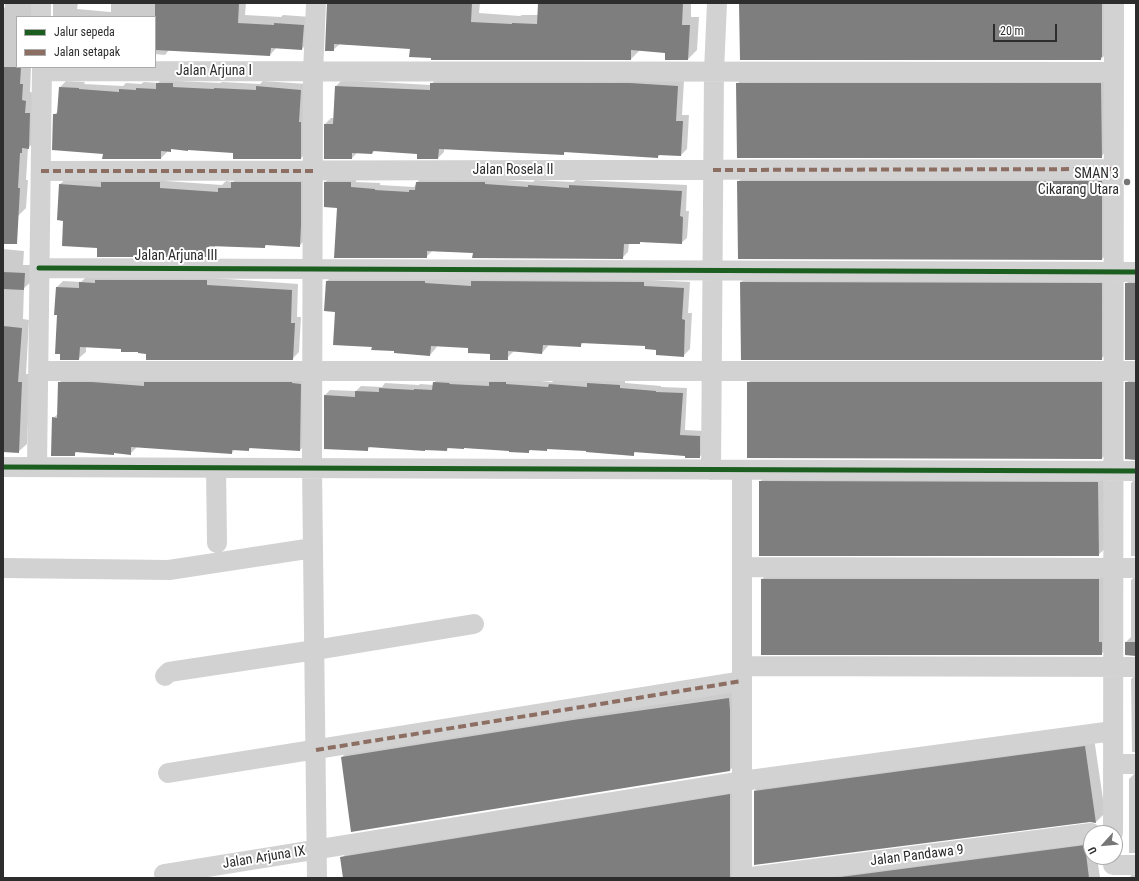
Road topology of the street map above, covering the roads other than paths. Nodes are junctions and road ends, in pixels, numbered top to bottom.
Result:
1 (41, 3) edge
2 (316, 3) edge
3 (716, 3) edge
4 (1114, 3) edge
5 (41, 16) edge
6 (42, 69) edge
7 (714, 71) junction
8 (313, 72) junction
9 (1114, 72) junction
10 (1114, 169) junction
11 (713, 170) junction
12 (41, 171) junction
13 (313, 171) junction
14 (39, 268) junction
15 (313, 269) junction
16 (712, 270) junction
17 (1114, 272) junction
18 (1136, 272) edge
19 (38, 371) junction
20 (313, 371) junction
21 (712, 371) junction
22 (1114, 371) junction
23 (1136, 371) edge
24 (3, 467) edge
25 (37, 467) junction
26 (216, 468) junction
27 (312, 468) junction
28 (711, 470) junction
29 (742, 470) junction
30 (1114, 471) junction
31 (1136, 471) edge
32 (217, 543) dead end
33 (313, 548) junction
34 (742, 567) junction
35 (3, 568) edge
36 (1114, 568) junction
37 (1136, 568) edge
38 (474, 624) dead end
39 (315, 650) junction
40 (1113, 667) junction
41 (1136, 667) edge
42 (742, 673) junction
43 (165, 676) dead end
44 (1114, 731) junction
45 (316, 750) junction
46 (1113, 764) junction
47 (1136, 764) edge
48 (168, 773) dead end
49 (742, 781) junction
50 (1113, 825) edge
51 (1083, 834) edge
52 (316, 850) junction
53 (1136, 865) edge
54 (1113, 867) edge
55 (164, 874) dead end
56 (317, 878) edge
57 (742, 878) edge

1 - 5 street
2 - 8 street
3 - 7 street
4 - 9 street
6 - 8 street, Jalan Arjuna I
6 - 12 street
7 - 8 street, Jalan Arjuna I
7 - 9 street, Jalan Arjuna I
7 - 11 street
8 - 13 street
9 - 10 street
10 - 11 street, Jalan Rosela II
10 - 17 street
11 - 13 street, Jalan Rosela II
11 - 16 street
12 - 13 street, Jalan Rosela II
12 - 14 street
13 - 15 street
14 - 15 street, Jalan Arjuna III
14 - 19 street
15 - 16 street, Jalan Arjuna III
15 - 20 street
16 - 17 street, Jalan Arjuna III
16 - 21 street
17 - 18 street, Jalan Arjuna III
17 - 22 street
19 - 20 street
19 - 25 street
20 - 21 street
20 - 27 street
21 - 22 street
21 - 28 street
22 - 23 street
22 - 30 street
24 - 25 street
25 - 26 street
26 - 27 street
26 - 32 street
27 - 28 street
27 - 33 street
28 - 29 street
29 - 30 street
29 - 34 street
30 - 31 street
30 - 36 street
33 - 35 street
33 - 39 street
34 - 36 street
34 - 42 street
36 - 37 street
36 - 40 street
38 - 39 street
39 - 43 street
39 - 45 street
40 - 41 street
40 - 42 street
40 - 44 street
42 - 45 street
42 - 49 street
44 - 46 street
44 - 49 street, Jalan Arjuna IX
45 - 48 street
45 - 52 street
46 - 47 street
46 - 50 street
49 - 52 street, Jalan Arjuna IX
49 - 57 street
51 - 57 street, Jalan Pandawa 9
52 - 55 street, Jalan Arjuna IX
52 - 56 street
53 - 54 street

